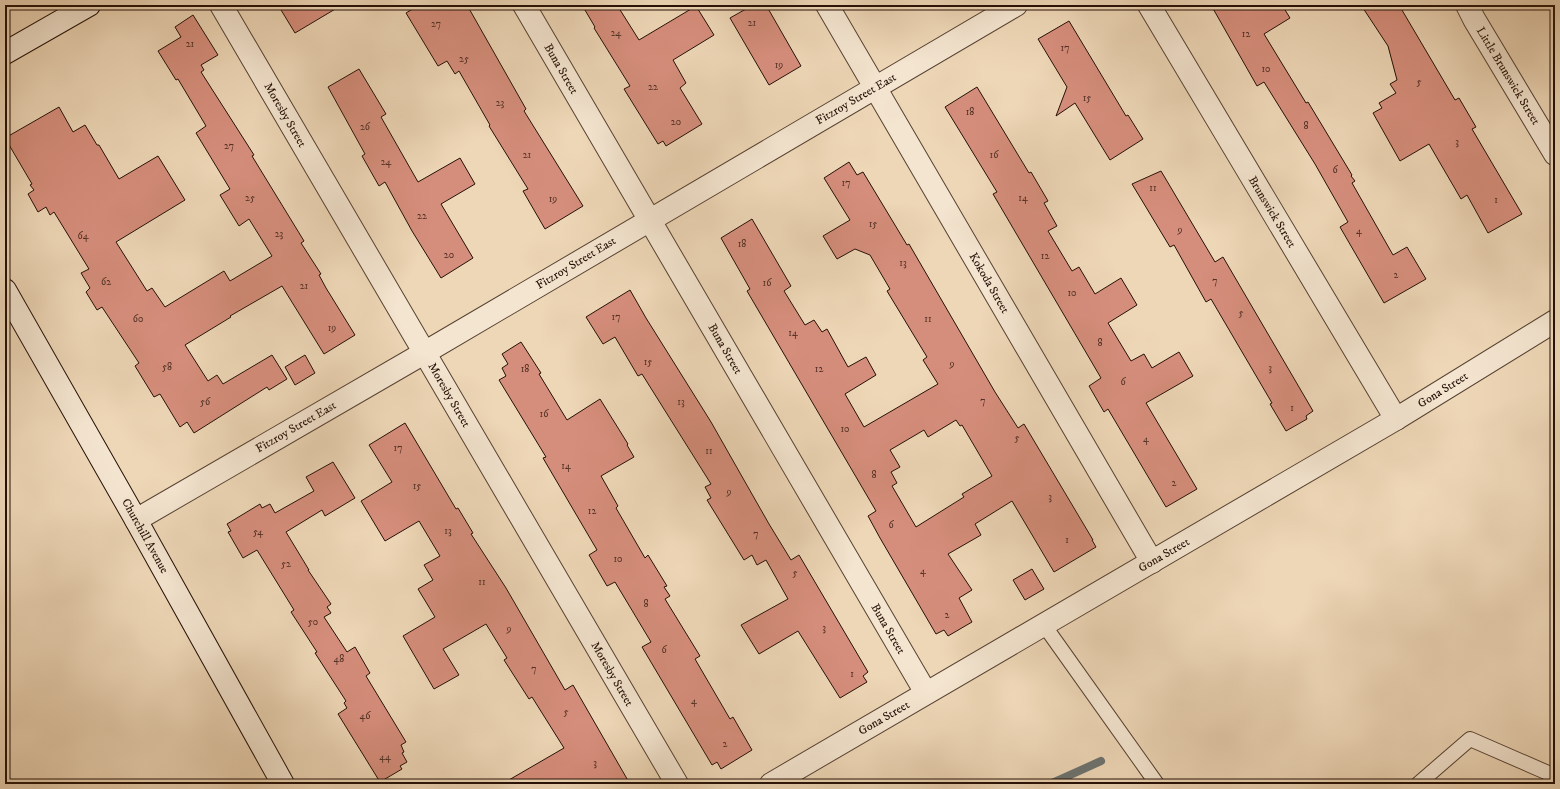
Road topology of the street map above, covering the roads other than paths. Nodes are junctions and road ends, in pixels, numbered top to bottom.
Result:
1 (89, 5) edge
2 (221, 5) edge
3 (524, 5) edge
4 (827, 5) edge
5 (1016, 5) edge
6 (1149, 5) edge
7 (1471, 12) edge
8 (5, 53) edge
9 (875, 88) junction
10 (1555, 154) edge
11 (649, 220) junction
12 (5, 290) edge
13 (1555, 321) edge
14 (424, 353) junction
15 (1396, 419) junction
16 (136, 520) junction
17 (1152, 562) junction
18 (1044, 625) junction
19 (926, 693) junction
20 (1555, 776) edge
21 (278, 782) edge
22 (677, 784) edge
23 (771, 784) edge
24 (1157, 784) edge
25 (1418, 784) edge

1 - 8 street
2 - 14 street, Moresby Street
3 - 11 street, Buna Street
4 - 9 street, Kokoda Street
5 - 9 street, Fitzroy Street East
6 - 15 street, Brunswick Street
7 - 10 street, Little Brunswick Street
9 - 11 street, Fitzroy Street East
9 - 17 street, Kokoda Street
11 - 14 street, Fitzroy Street East
11 - 19 street, Buna Street
12 - 16 street, Churchill Avenue
13 - 15 street, Gona Street
14 - 16 street, Fitzroy Street East
14 - 22 street, Moresby Street
15 - 17 street, Gona Street
16 - 21 street, Churchill Avenue
17 - 18 street, Gona Street
18 - 19 street, Gona Street
18 - 24 lane
19 - 23 street, Gona Street
20 - 25 lane

